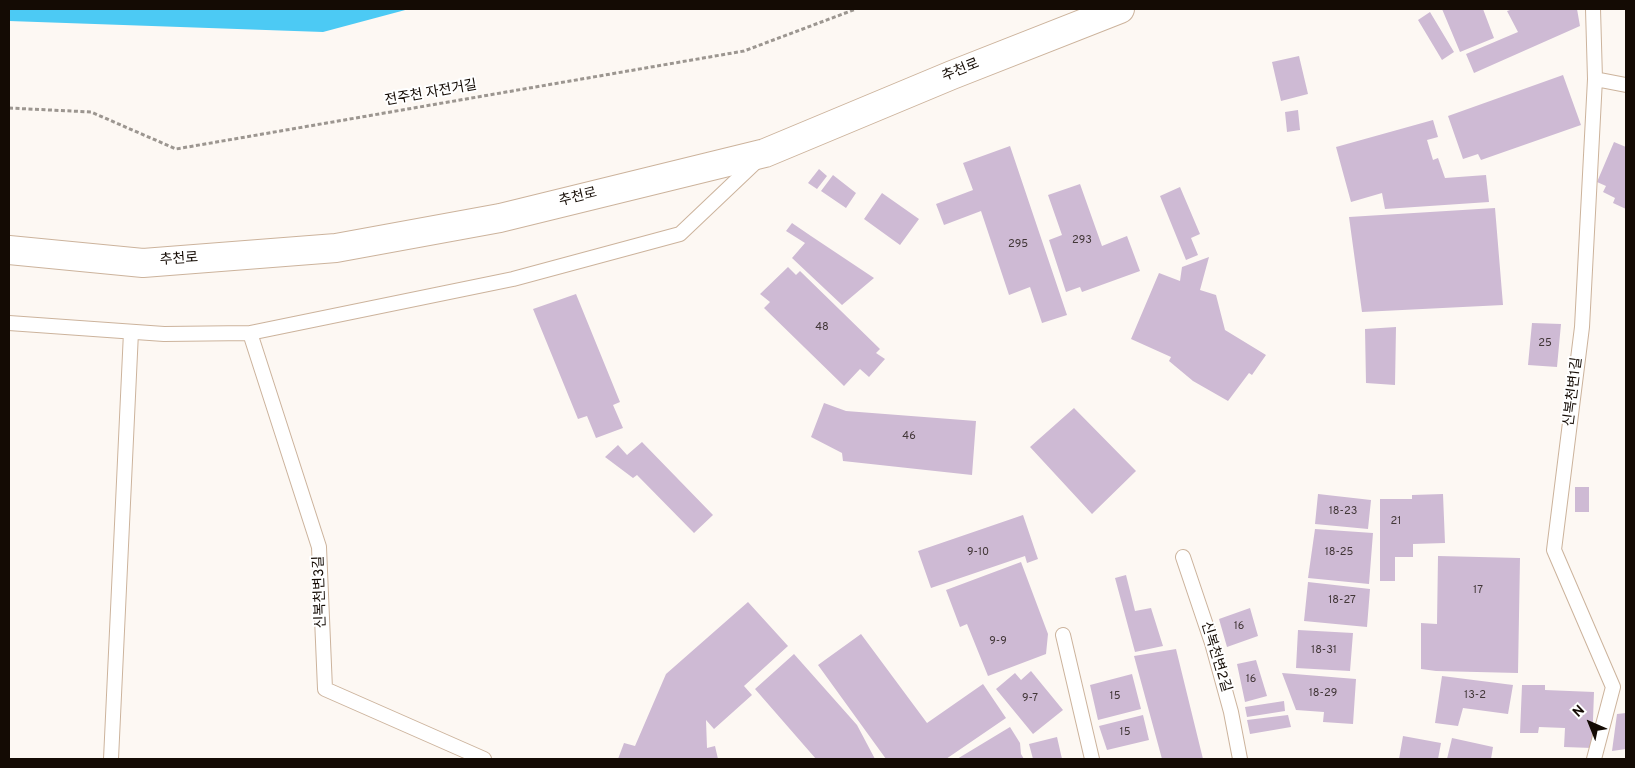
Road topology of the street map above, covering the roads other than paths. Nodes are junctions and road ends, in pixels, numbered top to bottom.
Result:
1 (1120, 9) edge
2 (1593, 9) edge
3 (1595, 79) junction
4 (1626, 85) edge
5 (765, 153) junction
6 (9, 250) edge
7 (9, 323) edge
8 (131, 332) junction
9 (250, 333) junction
10 (1183, 556) dead end
11 (1063, 635) dead end
12 (111, 759) edge
13 (484, 759) edge
14 (1092, 759) edge
15 (1240, 759) edge
16 (1594, 759) edge

1 - 5 street, 추천로
2 - 3 lane, 신복천변1길
3 - 4 lane
3 - 16 lane, 신복천변1길
5 - 6 street, 추천로
5 - 9 lane
7 - 8 lane
8 - 9 lane
8 - 12 lane
9 - 13 lane, 신복천변3길
10 - 15 lane, 신복천변2길
11 - 14 lane

